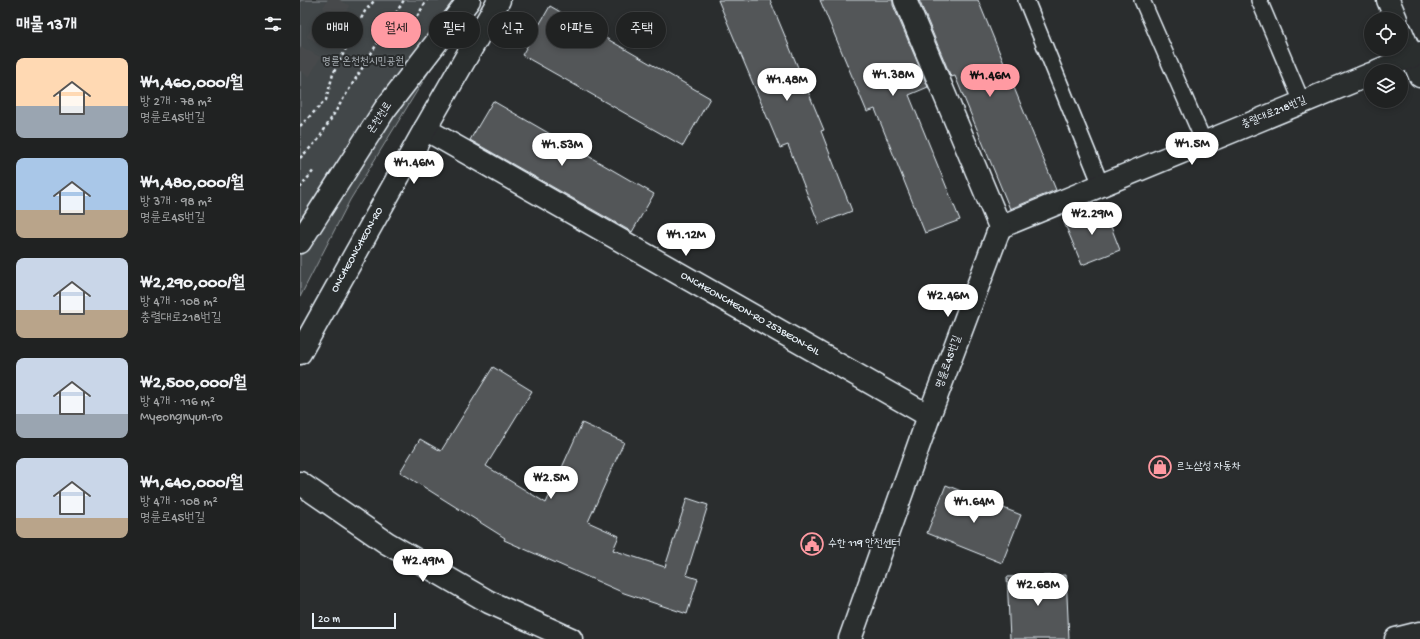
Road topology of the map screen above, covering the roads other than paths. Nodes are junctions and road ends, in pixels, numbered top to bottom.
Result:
1 (469, 0) edge
2 (499, 0) edge
3 (906, 0) edge
4 (1026, 0) edge
5 (1142, 0) edge
6 (1259, 0) edge
7 (1388, 0) edge
8 (1393, 12) edge
9 (1408, 45) edge
10 (1417, 62) edge
11 (1364, 77) edge
12 (1302, 102) junction
13 (425, 129) junction
14 (1204, 142) junction
15 (1101, 185) junction
16 (1000, 227) junction
17 (300, 242) edge
18 (300, 353) edge
19 (929, 416) junction
20 (300, 483) edge
21 (1420, 633) edge
22 (571, 639) edge
23 (850, 639) edge
24 (1396, 639) edge

1 - 17 street, 온천천로
2 - 13 street, ONCHEONCHEON-RO
3 - 16 street
4 - 15 lane
5 - 14 lane
6 - 12 lane
7 - 8 street
9 - 10 street
11 - 12 street, 충렬대로218번길
12 - 14 street, 충렬대로218번길
13 - 18 street, ONCHEONCHEON-RO
13 - 19 street, ONCHEONCHEON-RO 253BEON-GIL
14 - 15 street, 충렬대로218번길
15 - 16 street, 충렬대로218번길
16 - 19 street, 명륜로45번길
19 - 23 street, 명륜로45번길
20 - 22 street
21 - 24 street

